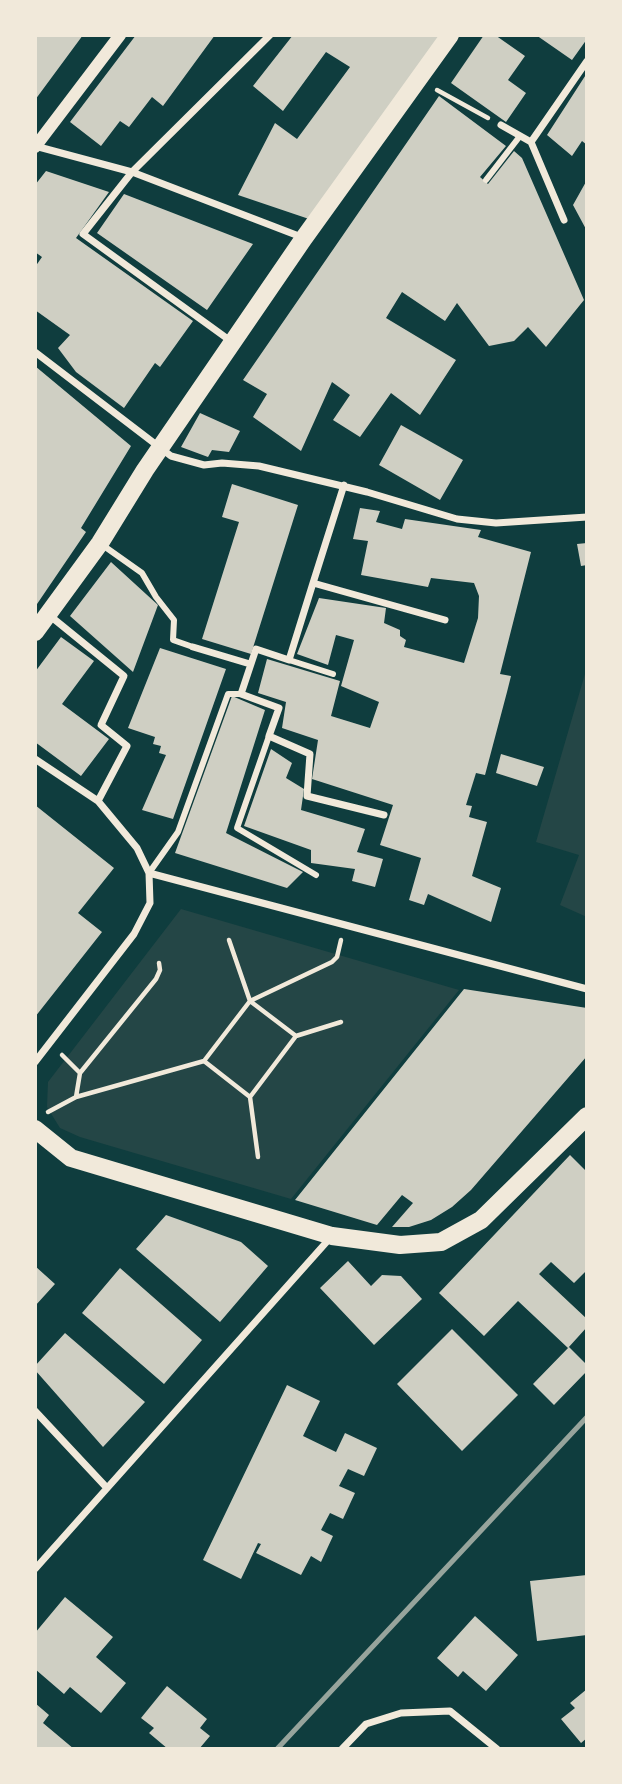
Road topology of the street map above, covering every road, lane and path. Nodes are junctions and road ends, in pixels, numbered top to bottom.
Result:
1 (120, 35) edge
2 (270, 35) edge
3 (450, 35) edge
4 (587, 61) edge
5 (426, 84) dead end
6 (498, 124) joint
7 (520, 136) junction
8 (531, 142) junction
9 (35, 147) edge
10 (132, 172) junction
11 (486, 180) dead end
12 (564, 220) dead end
13 (304, 239) junction
14 (233, 342) junction
15 (35, 352) edge
16 (165, 442) junction
17 (344, 485) junction
18 (587, 517) edge
19 (100, 543) junction
20 (313, 583) junction
21 (49, 615) junction
22 (445, 620) dead end
23 (35, 632) edge
24 (193, 647) joint
25 (289, 660) junction
26 (250, 664) junction
27 (333, 674) dead end
28 (241, 694) junction
29 (269, 736) junction
30 (35, 759) edge
31 (98, 801) junction
32 (384, 816) dead end
33 (149, 873) junction
34 (316, 875) dead end
35 (229, 940) dead end
36 (338, 950) dead end
37 (159, 963) dead end
38 (587, 989) edge
39 (250, 1001) junction
40 (341, 1021) dead end
41 (296, 1036) junction
42 (50, 1043) junction
43 (35, 1062) edge
44 (204, 1062) junction
45 (80, 1073) junction
46 (76, 1097) junction
47 (250, 1097) junction
48 (587, 1116) edge
49 (40, 1121) edge
50 (258, 1157) dead end
51 (332, 1236) junction
52 (35, 1411) edge
53 (107, 1488) junction
54 (35, 1569) edge
55 (342, 1749) edge
56 (496, 1749) edge

1 - 9 street
2 - 10 street
3 - 13 main road
4 - 8 street
5 - 6 path
6 - 7 street
7 - 8 street
7 - 11 street
8 - 12 street
9 - 10 street
10 - 13 street
10 - 14 street
13 - 14 main road
14 - 16 main road
15 - 16 street
16 - 17 street
16 - 19 main road
17 - 18 street
17 - 20 street
19 - 21 main road
19 - 24 street
20 - 22 street
20 - 25 street
21 - 23 main road
21 - 31 street
24 - 26 street
25 - 26 street
25 - 27 street
26 - 28 street
28 - 29 street
28 - 33 street
29 - 32 street
29 - 34 street
30 - 31 street
31 - 33 street
33 - 38 street
33 - 42 street
35 - 39 path
36 - 39 path
37 - 45 path
39 - 41 path
39 - 44 path
40 - 41 path
41 - 47 path
42 - 43 street
42 - 45 path
44 - 46 path
44 - 47 path
45 - 46 path
46 - 49 path
47 - 50 path
48 - 51 main road
49 - 51 main road
51 - 53 street
52 - 53 street
53 - 54 street
55 - 56 street

